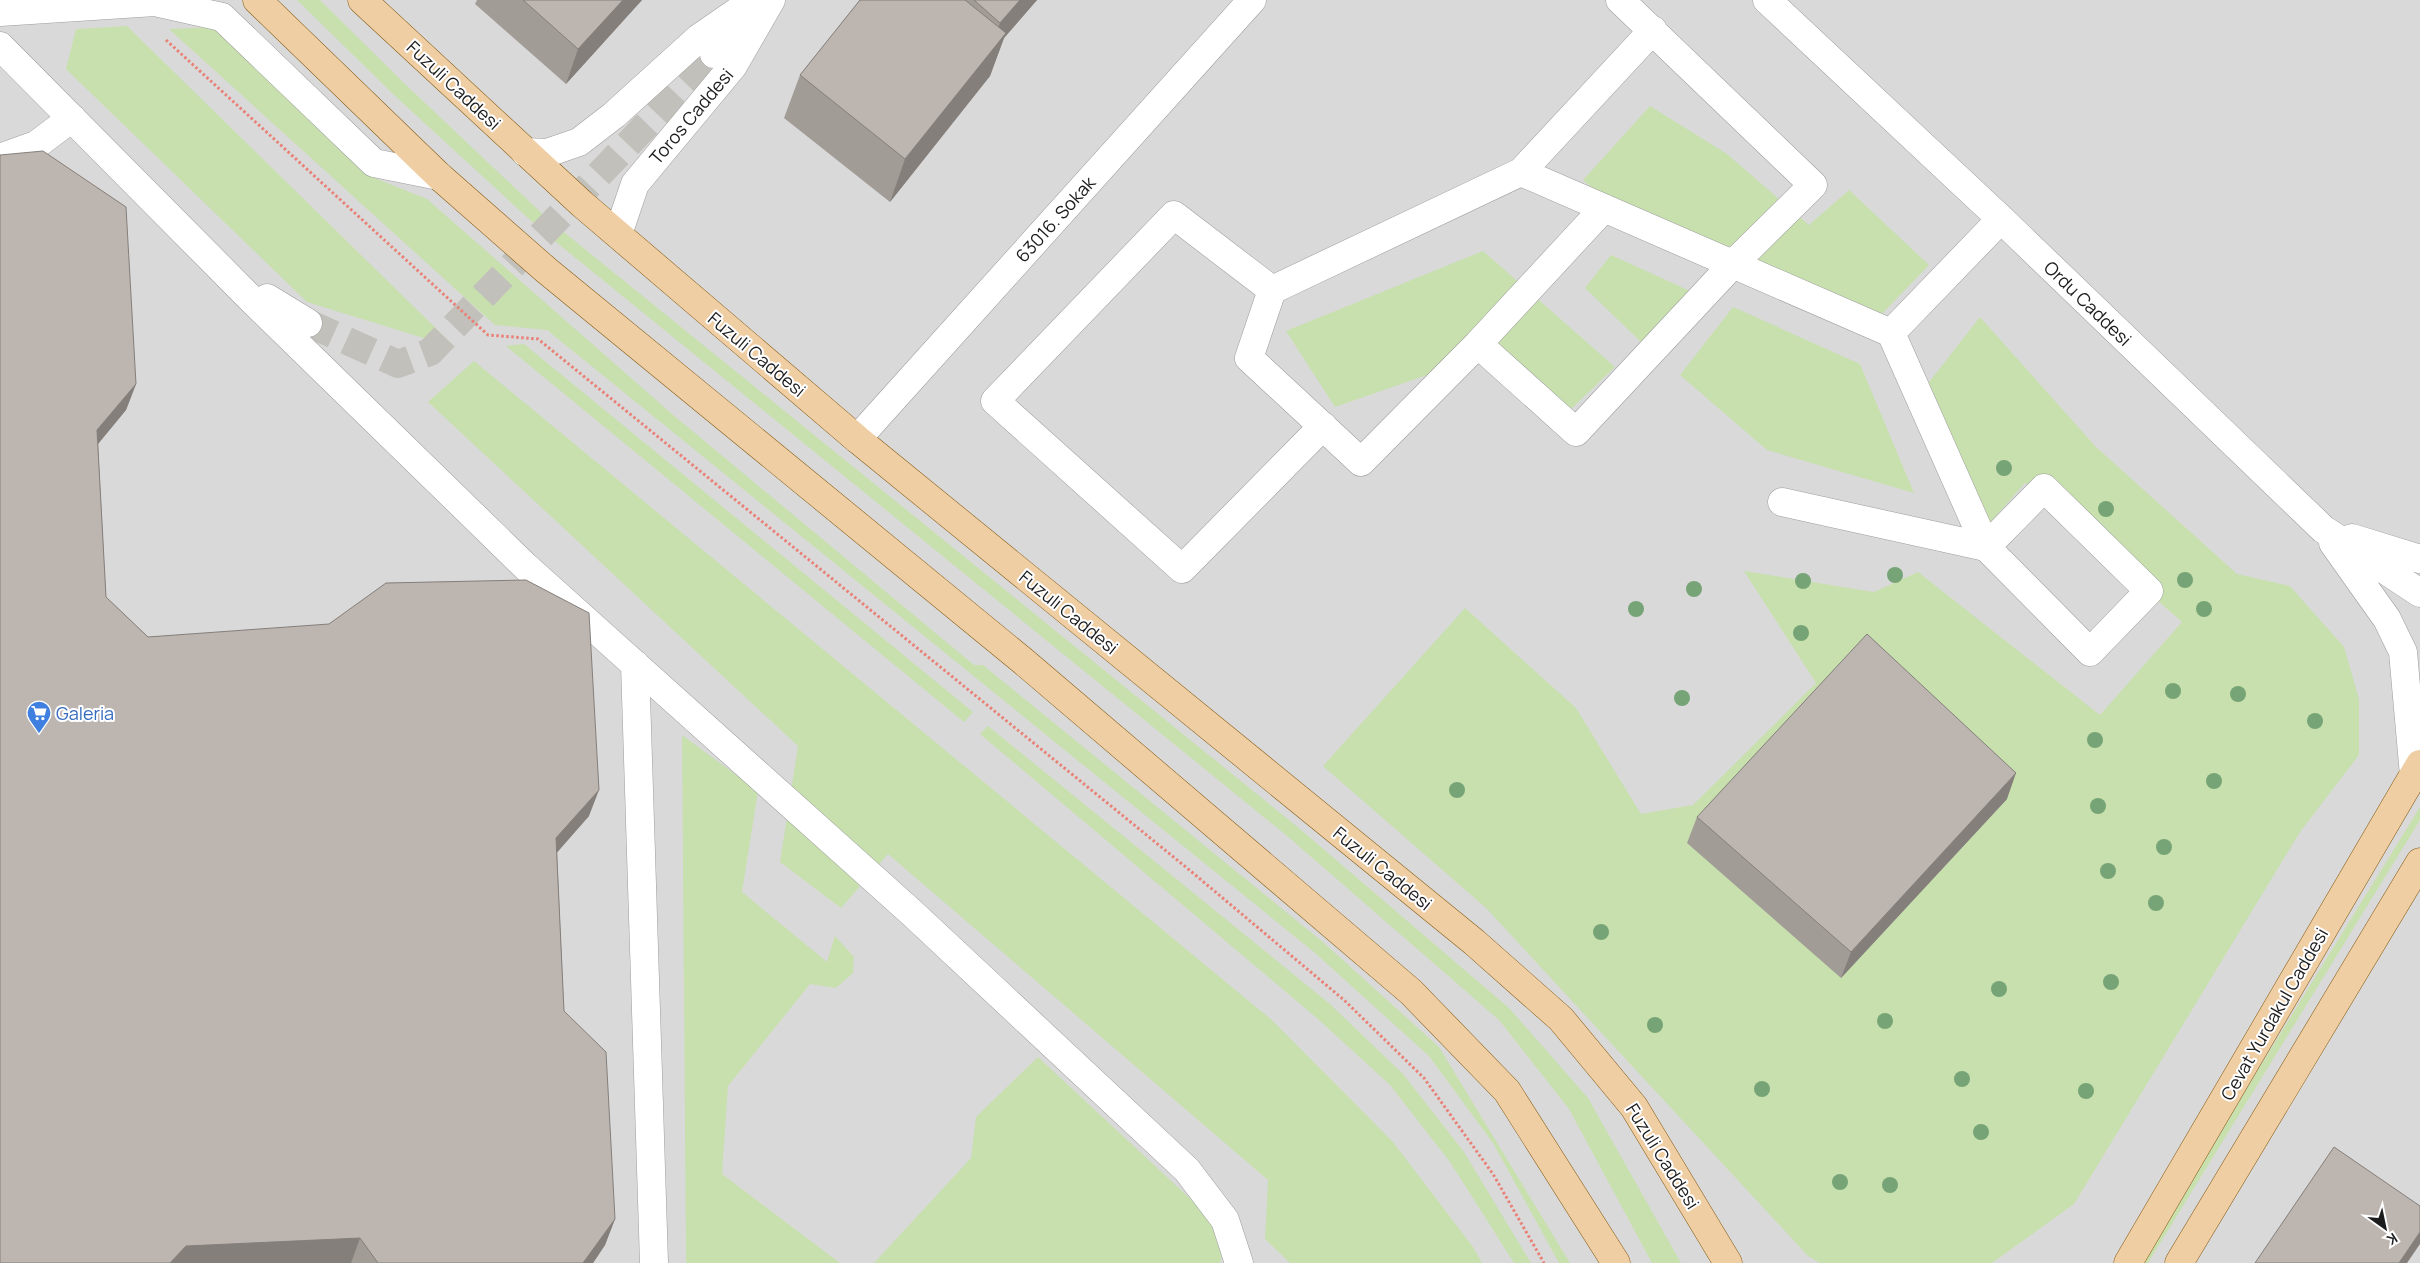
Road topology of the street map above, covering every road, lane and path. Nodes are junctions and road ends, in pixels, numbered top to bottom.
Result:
1 (258, 0) edge
2 (362, 0) edge
3 (754, 0) edge
4 (765, 0) edge
5 (771, 0) edge
6 (1252, 0) edge
7 (1620, 0) edge
8 (1767, 0) edge
9 (0, 12) edge
10 (1653, 30) junction
11 (161, 36) dead end
12 (0, 46) edge
13 (714, 54) tunnel mouth
14 (72, 118) junction
15 (525, 152) junction
16 (0, 158) edge
17 (1522, 172) junction
18 (439, 176) junction
19 (1604, 208) junction
20 (2001, 219) junction
21 (618, 234) junction
22 (1732, 264) junction
23 (224, 271) junction
24 (1272, 290) junction
25 (308, 323) tunnel mouth
26 (1891, 333) junction
27 (1478, 344) junction
28 (1323, 426) junction
29 (857, 439) junction
30 (1782, 502) dead end
31 (2324, 529) junction
32 (1986, 546) junction
33 (2420, 558) edge
34 (2420, 593) edge
35 (635, 664) junction
36 (2417, 770) edge
37 (2420, 862) edge
38 (1614, 1260) edge
39 (1730, 1260) edge
40 (654, 1263) edge
41 (1239, 1263) edge
42 (1544, 1263) edge
43 (2128, 1263) edge
44 (2179, 1263) edge

1 - 18 main road
2 - 15 main road, Fuzuli Caddesi
3 - 15 street
4 - 13 street
5 - 21 street, Toros Caddesi
6 - 29 street, 63016. Sokak
7 - 10 street
8 - 20 street, Ordu Caddesi
9 - 18 street
10 - 17 street
10 - 22 street
11 - 42 path
12 - 14 street
14 - 16 street
14 - 23 street
15 - 21 main road, Fuzuli Caddesi
17 - 19 street
17 - 24 street
18 - 38 main road
19 - 22 street
19 - 27 street
20 - 26 street
20 - 31 street, Ordu Caddesi
21 - 29 main road, Fuzuli Caddesi
22 - 26 street
22 - 27 street
23 - 25 street
23 - 35 street
24 - 28 street
24 - 28 street
26 - 32 street
27 - 28 street
29 - 39 main road, Fuzuli Caddesi
30 - 32 street
31 - 33 street
31 - 34 street, Ordu Caddesi
31 - 36 street
32 - 32 street
35 - 40 street
35 - 41 street
36 - 43 main road, Cevat Yurdakul Caddesi
37 - 44 main road

